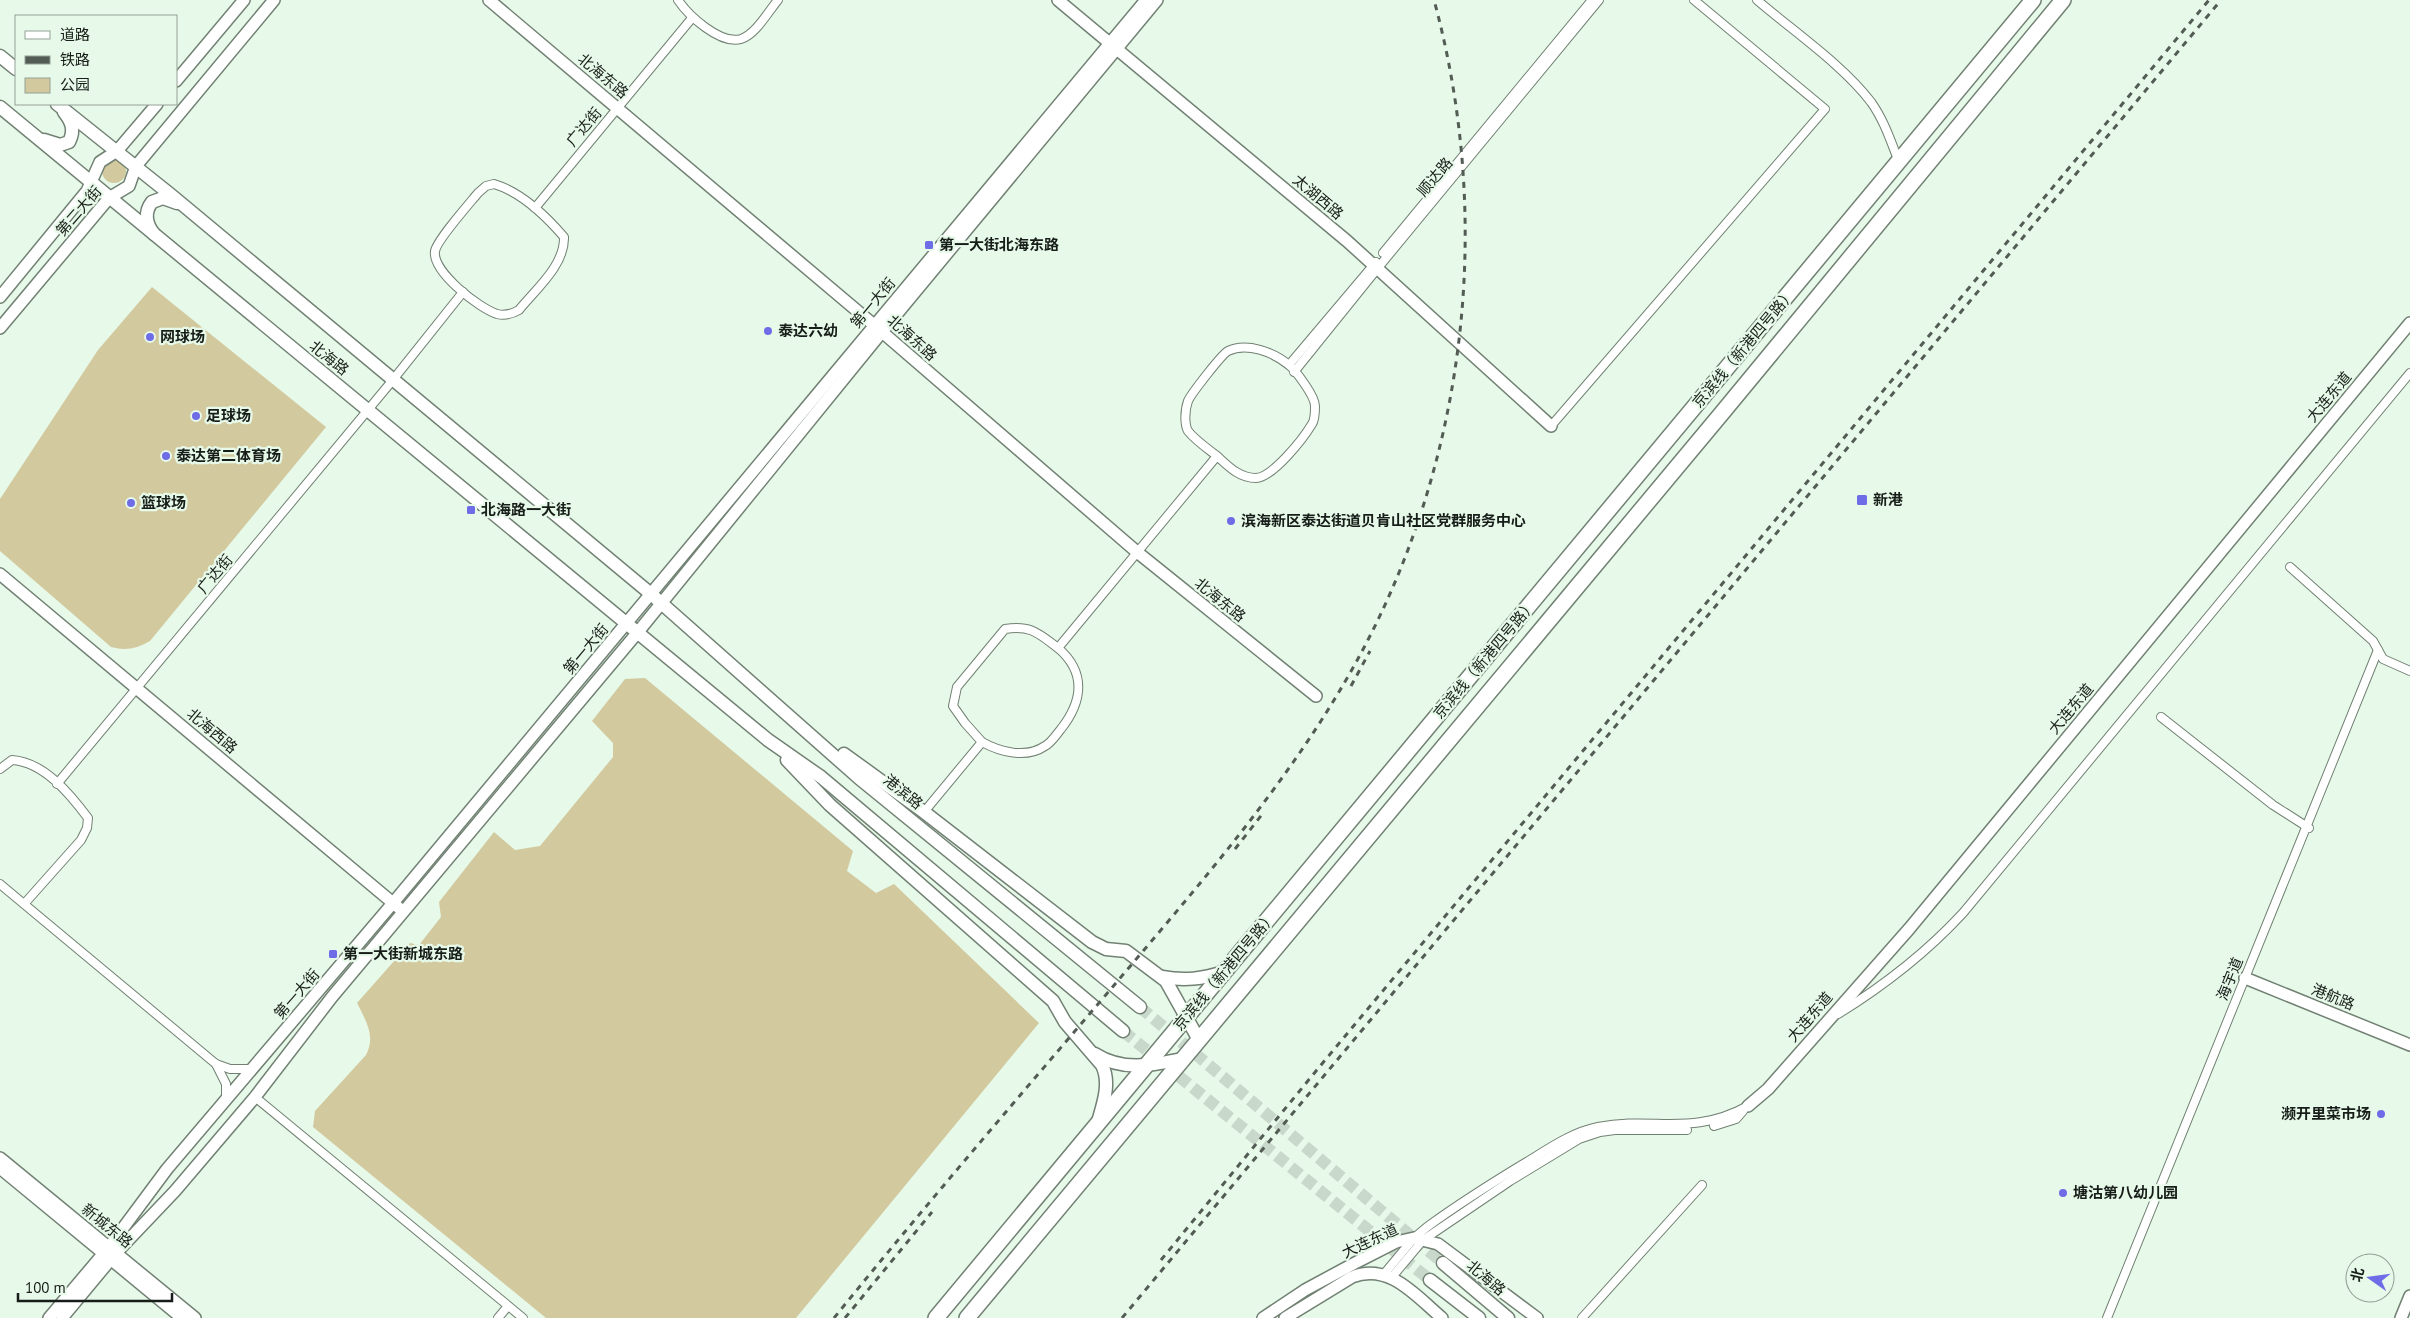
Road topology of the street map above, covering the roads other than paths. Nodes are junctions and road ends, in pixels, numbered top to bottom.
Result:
1 (244, 0) edge
2 (274, 0) edge
3 (489, 0) edge
4 (678, 0) edge
5 (778, 0) edge
6 (1058, 0) edge
7 (1069, 0) edge
8 (1146, 0) edge
9 (1157, 0) edge
10 (1592, 0) edge
11 (1599, 0) edge
12 (1694, 0) edge
13 (1757, 0) edge
14 (2033, 0) edge
15 (2063, 0) edge
16 (692, 18) junction
17 (1115, 43) junction
18 (0, 56) edge
19 (15, 68) edge
20 (178, 79) edge
21 (58, 105) edge
22 (58, 105) edge
23 (157, 105) edge
24 (0, 107) edge
25 (618, 108) junction
26 (26, 130) junction
27 (117, 151) junction
28 (1899, 162) junction
29 (136, 166) junction
30 (91, 184) junction
31 (109, 198) junction
32 (535, 208) junction
33 (188, 209) junction
34 (160, 240) junction
35 (1377, 264) junction
36 (462, 292) junction
37 (0, 297) edge
38 (0, 328) edge
39 (2408, 328) edge
40 (878, 329) junction
41 (1292, 369) junction
42 (2410, 373) edge
43 (392, 380) junction
44 (367, 411) junction
45 (1553, 423) joint
46 (1217, 456) junction
47 (1137, 552) junction
48 (2290, 566) dead end
49 (0, 574) edge
50 (656, 598) junction
51 (627, 623) junction
52 (638, 632) junction
53 (1058, 648) junction
54 (2379, 652) junction
55 (2410, 671) edge
56 (138, 688) junction
57 (1316, 696) dead end
58 (792, 716) junction
59 (2161, 716) dead end
60 (768, 740) junction
61 (982, 742) junction
62 (0, 769) edge
63 (57, 784) junction
64 (924, 812) junction
65 (2308, 828) junction
66 (0, 884) edge
67 (393, 903) junction
68 (25, 904) junction
69 (404, 912) junction
70 (1224, 972) junction
71 (2248, 976) junction
72 (1162, 977) junction
73 (1140, 1007) tunnel mouth
74 (1187, 1016) junction
75 (1824, 1023) junction
76 (1123, 1031) tunnel mouth
77 (2410, 1038) edge
78 (1200, 1040) junction
79 (2410, 1045) edge
80 (1087, 1048) junction
81 (1183, 1059) junction
82 (216, 1064) junction
83 (1146, 1066) junction
84 (252, 1069) junction
85 (255, 1097) junction
86 (226, 1099) junction
87 (1748, 1106) joint
88 (1097, 1124) junction
89 (0, 1158) edge
90 (0, 1168) edge
91 (1702, 1184) dead end
92 (1419, 1239) junction
93 (110, 1253) junction
94 (1443, 1263) tunnel mouth
95 (1388, 1276) junction
96 (1430, 1280) tunnel mouth
97 (2410, 1296) edge
98 (508, 1306) junction
99 (49, 1318) edge
100 (62, 1318) edge
101 (182, 1318) edge
102 (195, 1318) edge
103 (498, 1318) edge
104 (523, 1318) edge
105 (936, 1318) edge
106 (967, 1318) edge
107 (1263, 1318) edge
108 (1285, 1318) edge
109 (1442, 1318) edge
110 (1479, 1318) edge
111 (1508, 1318) edge
112 (1537, 1318) edge
113 (1582, 1318) edge
114 (2107, 1318) edge
115 (2111, 1318) edge
116 (2401, 1318) edge

1 - 20 street
2 - 29 street, 第二大街
3 - 25 street, 北海东路
4 - 16 street
5 - 16 street
6 - 17 street, 太湖西路
7 - 17 street, 太湖西路
8 - 17 street, 第一大街
9 - 17 street, 第一大街
10 - 35 street, 顺达路
11 - 35 street, 顺达路
12 - 45 street
13 - 28 street
14 - 28 highway, 京滨线（新港四号路）
15 - 78 highway, 京滨线（新港四号路）
16 - 25 street, 广达街
17 - 35 street, 太湖西路
17 - 40 street, 第一大街
18 - 19 main road
21 - 26 main road
22 - 27 main road, 北海路
23 - 27 street, 第二大街
24 - 26 main road, 北海路
25 - 32 street, 广达街
25 - 40 street, 北海东路
26 - 30 main road, 北海路
27 - 29 main road, 北海路
27 - 30 street, 第二大街
28 - 70 highway, 京滨线（新港四号路）
29 - 31 street, 第二大街
29 - 33 main road, 北海路
30 - 31 main road, 北海路
30 - 37 street, 第二大街
31 - 34 main road, 北海路
31 - 38 street, 第二大街
32 - 36 street
32 - 36 street
33 - 34 main road
33 - 43 main road, 北海路
34 - 44 main road, 北海路
35 - 41 street, 顺达路
35 - 45 street, 太湖西路
36 - 43 street, 广达街
39 - 75 street, 大连东道
40 - 47 street, 北海东路
40 - 50 street, 第一大街
41 - 46 street
41 - 46 street
42 - 75 street
43 - 44 street, 广达街
43 - 50 main road, 北海路
44 - 51 main road, 北海路
44 - 56 street, 广达街
46 - 47 street
47 - 53 street
47 - 57 street, 北海东路
48 - 54 street
49 - 56 street, 北海西路
50 - 51 street, 第一大街
50 - 52 street, 第一大街
50 - 58 main road, 港滨路
51 - 52 main road, 北海路
51 - 67 street, 第一大街
52 - 60 main road, 北海路
52 - 69 street, 第一大街
53 - 61 street
53 - 61 street
54 - 55 street
54 - 65 street, 海宇道
56 - 63 street, 广达街
56 - 67 street, 北海西路
58 - 64 main road
58 - 73 main road, 港滨路
59 - 65 street
60 - 76 main road
60 - 80 main road
61 - 64 street
62 - 63 street
63 - 68 street
64 - 72 main road
65 - 71 street, 海宇道
66 - 68 street
67 - 69 street, 北海西路
67 - 84 street, 第一大街
68 - 82 street
69 - 85 street, 第一大街
70 - 72 main road
70 - 74 highway, 京滨线（新港四号路）
71 - 77 street, 港航路
71 - 79 street, 港航路
71 - 114 street, 海宇道
71 - 115 street, 海宇道
72 - 74 main road
74 - 78 main road
74 - 83 highway, 京滨线（新港四号路）
75 - 87 street, 大连东道
78 - 81 highway, 京滨线（新港四号路）
80 - 83 main road
80 - 88 main road
81 - 83 main road
81 - 106 highway, 京滨线（新港四号路）
82 - 84 street
82 - 86 street
83 - 88 highway, 京滨线（新港四号路）
84 - 86 street, 第一大街
85 - 93 street, 第一大街
85 - 98 street
86 - 93 street, 第一大街
87 - 92 street
88 - 105 highway, 京滨线（新港四号路）
89 - 93 street, 新城东路
90 - 93 street, 新城东路
91 - 113 street
92 - 95 street
92 - 107 street, 大连东道
92 - 112 street, 大连东道
93 - 99 street, 第一大街
93 - 100 street, 第一大街
93 - 101 street, 新城东路
93 - 102 street, 新城东路
94 - 111 main road, 北海路
95 - 108 street, 大连东道
95 - 109 street
96 - 110 main road
97 - 116 street
98 - 103 street
98 - 104 street

